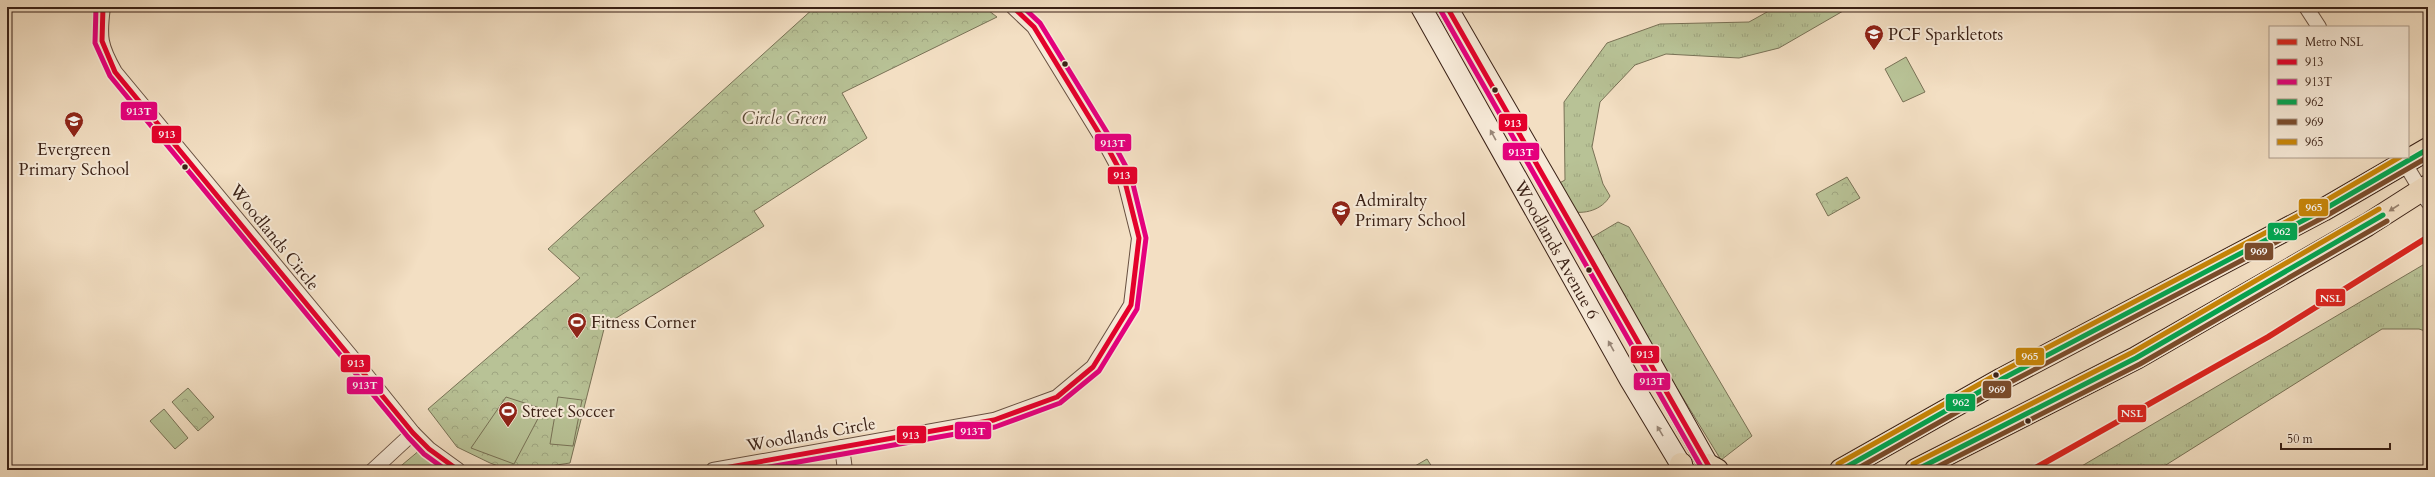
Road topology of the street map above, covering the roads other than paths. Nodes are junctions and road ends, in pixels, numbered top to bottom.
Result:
1 (102, 7) edge
2 (1013, 7) edge
3 (1420, 7) edge
4 (1447, 7) edge
5 (2306, 7) edge
6 (2318, 26) edge
7 (2428, 149) edge
8 (2403, 161) edge
9 (2426, 193) edge
10 (413, 434) junction
11 (842, 447) junction
12 (1682, 468) edge
13 (1712, 468) edge
14 (373, 470) edge
15 (458, 470) edge
16 (713, 470) edge
17 (845, 470) edge
18 (1841, 470) edge
19 (1916, 470) edge

1 - 10 street, Woodlands Circle
2 - 11 street, Woodlands Circle
12 -> 3 street, Woodlands Avenue 6
4 - 13 street, Woodlands Avenue 6
5 - 6 street
7 - 8 main road
8 - 9 street
8 - 18 main road
9 -> 19 main road
10 - 14 street
10 - 15 street, Woodlands Circle
11 - 16 street, Woodlands Circle
11 - 17 street

